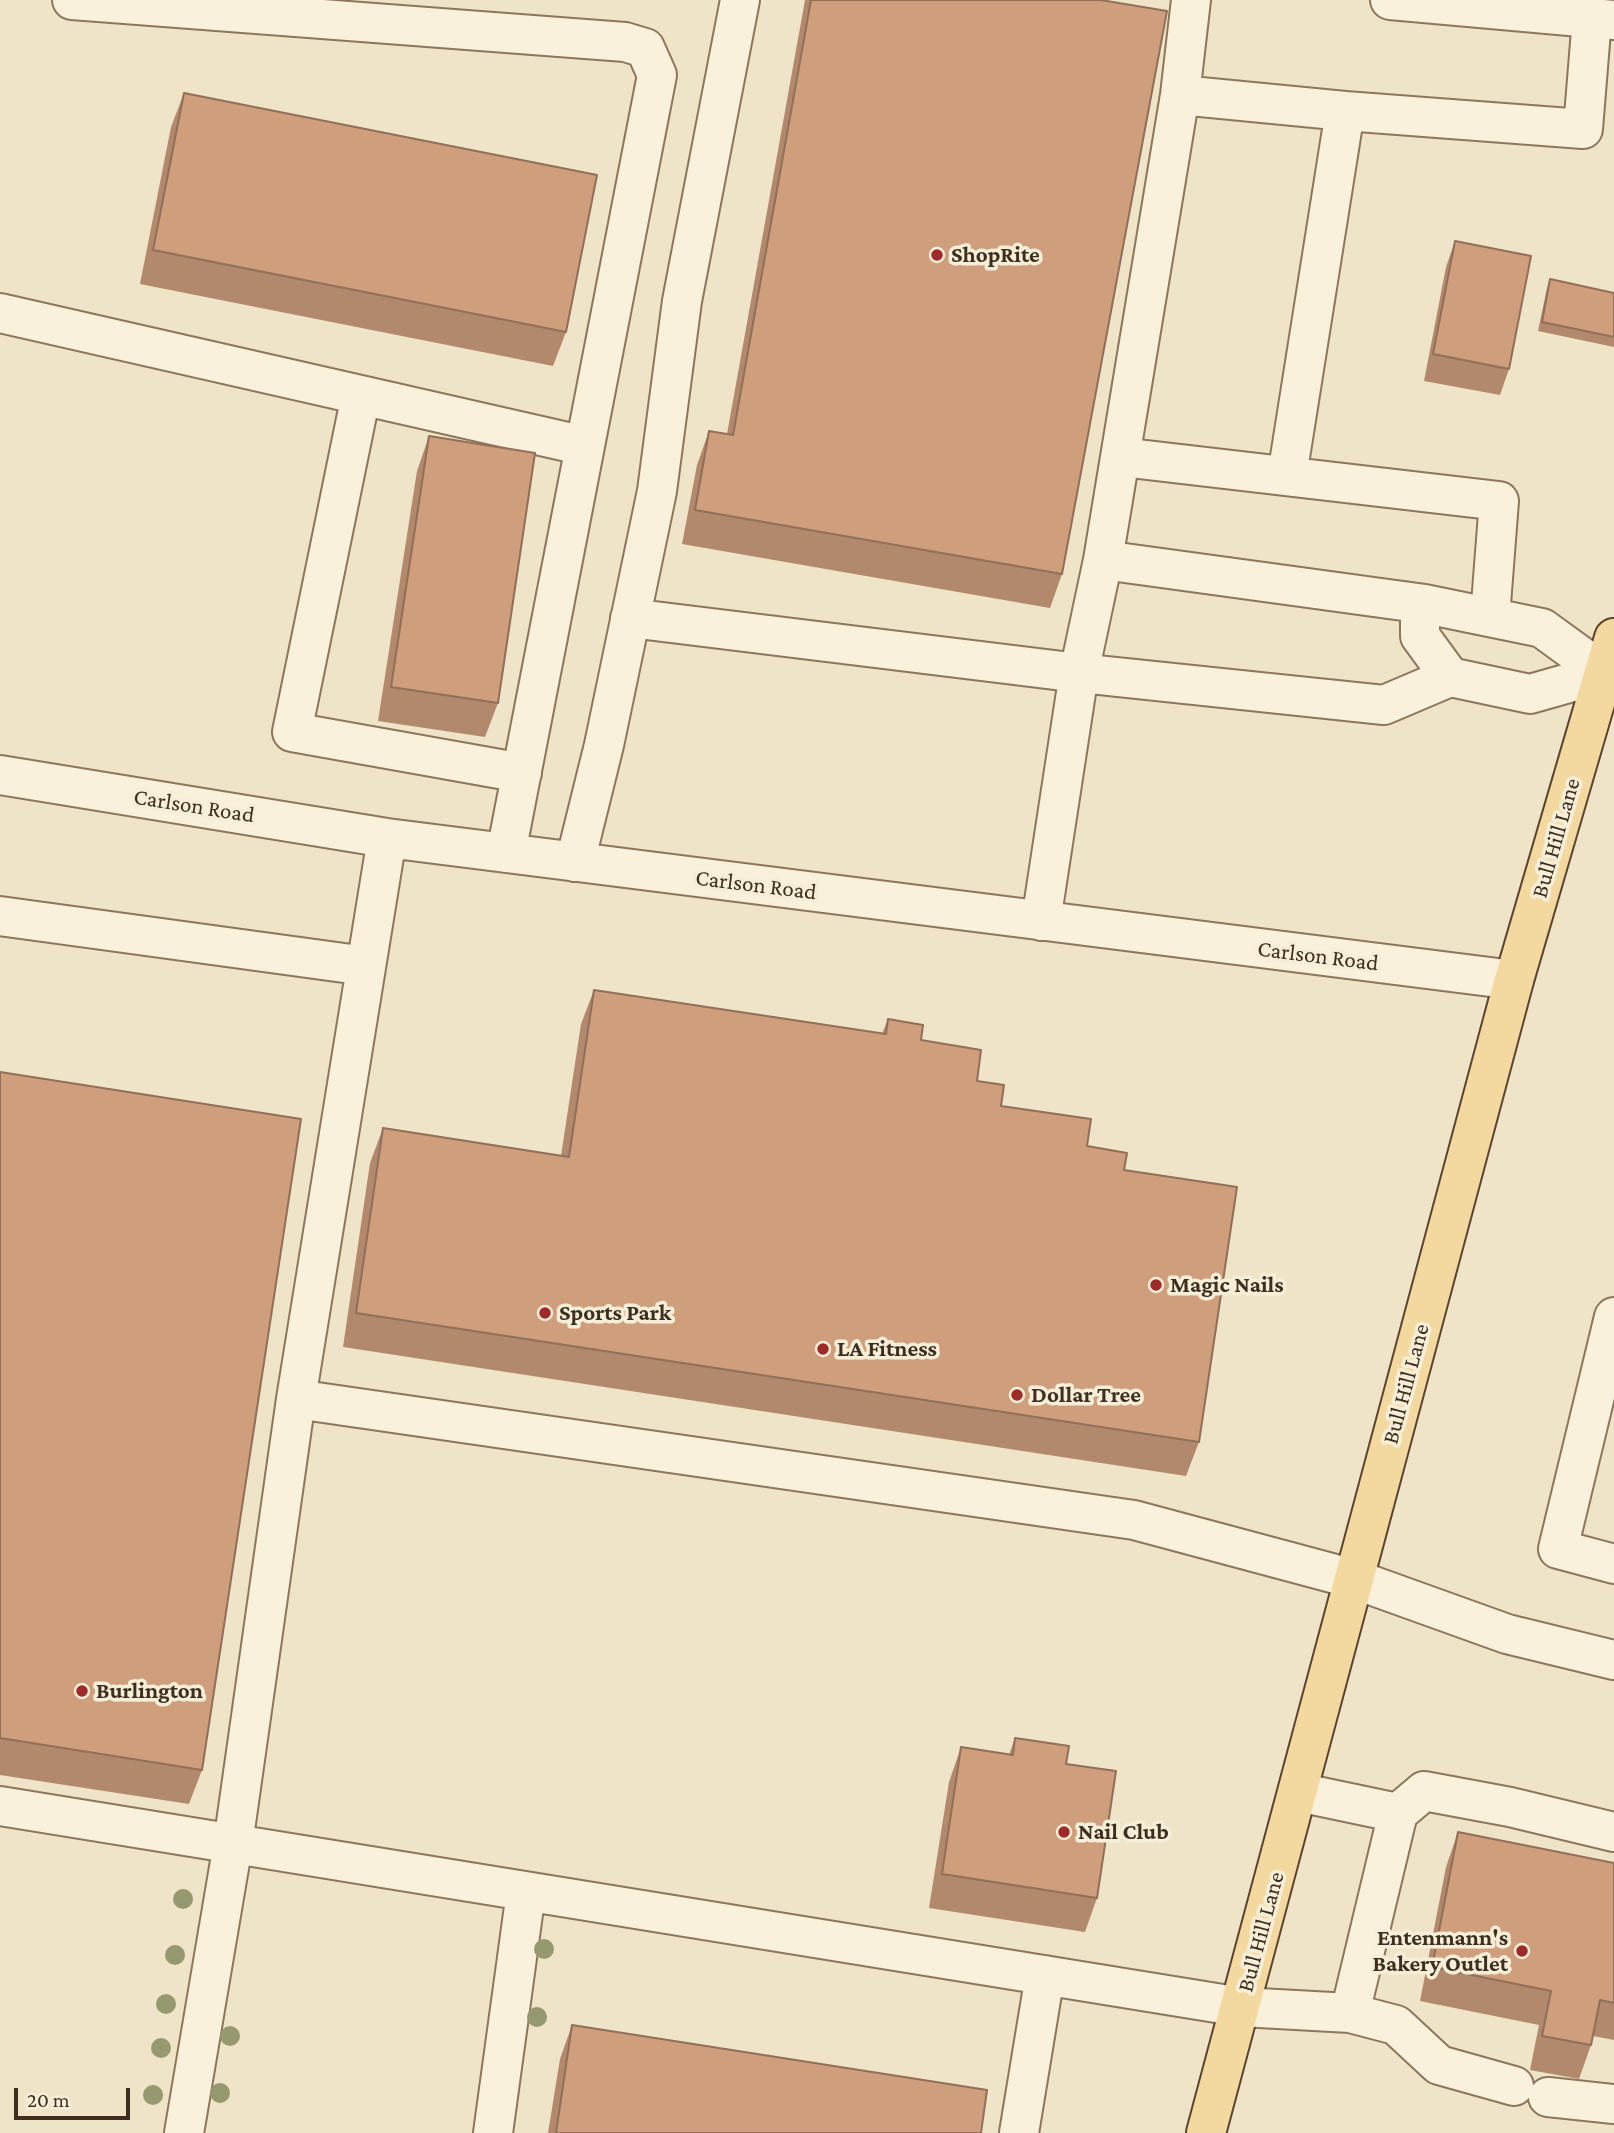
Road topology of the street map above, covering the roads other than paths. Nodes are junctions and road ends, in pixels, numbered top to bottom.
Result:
1 (72, 0) edge
2 (740, 0) edge
3 (1191, 0) edge
4 (1390, 0) edge
5 (1603, 19) edge
6 (1180, 96) junction
7 (1345, 111) junction
8 (0, 313) edge
9 (361, 395) junction
10 (585, 446) junction
11 (1121, 457) junction
12 (1287, 477) junction
13 (1103, 560) junction
14 (1425, 604) junction
15 (1490, 617) junction
16 (630, 618) junction
17 (1611, 662) edge
18 (1079, 673) junction
19 (1450, 677) junction
20 (522, 773) junction
21 (0, 775) edge
22 (387, 838) junction
23 (506, 853) junction
24 (575, 862) junction
25 (0, 916) edge
26 (1041, 921) junction
27 (366, 966) junction
28 (1514, 980) junction
29 (1614, 1317) edge
30 (296, 1399) junction
31 (1614, 1564) edge
32 (1354, 1579) junction
33 (1614, 1660) edge
34 (1298, 1792) junction
35 (0, 1806) edge
36 (1398, 1813) junction
37 (1614, 1832) edge
38 (233, 1844) junction
39 (526, 1892) junction
40 (1045, 1975) junction
41 (1241, 2007) junction
42 (1350, 2013) junction
43 (1614, 2104) edge
44 (184, 2133) edge
45 (493, 2133) edge
46 (1019, 2133) edge
47 (1206, 2133) edge

1 - 10 street
2 - 16 street
3 - 6 street
4 - 5 street
5 - 7 street
6 - 7 street
6 - 11 street
7 - 12 street
8 - 9 street
9 - 10 street
9 - 20 street
10 - 20 street
11 - 12 street
11 - 13 street
12 - 15 street
13 - 14 street
13 - 18 street
14 - 15 street
14 - 19 street
15 - 17 street
16 - 18 street
16 - 24 street
17 - 19 street
17 - 28 main road, Bull Hill Lane
18 - 19 street
18 - 26 street
20 - 23 street
21 - 22 street, Carlson Road
22 - 23 street, Carlson Road
22 - 27 street
23 - 24 street, Carlson Road
24 - 26 street, Carlson Road
25 - 27 street
26 - 28 street, Carlson Road
27 - 30 street
28 - 32 main road, Bull Hill Lane
29 - 31 street
30 - 32 street
30 - 38 street
32 - 33 street
32 - 34 main road, Bull Hill Lane
34 - 36 street
34 - 41 main road, Bull Hill Lane
35 - 38 street
36 - 37 street
36 - 42 street
38 - 39 street
38 - 44 street
39 - 40 street
39 - 45 street
40 - 41 street
40 - 46 street
41 - 42 street
41 - 47 main road, Bull Hill Lane
42 - 43 street

